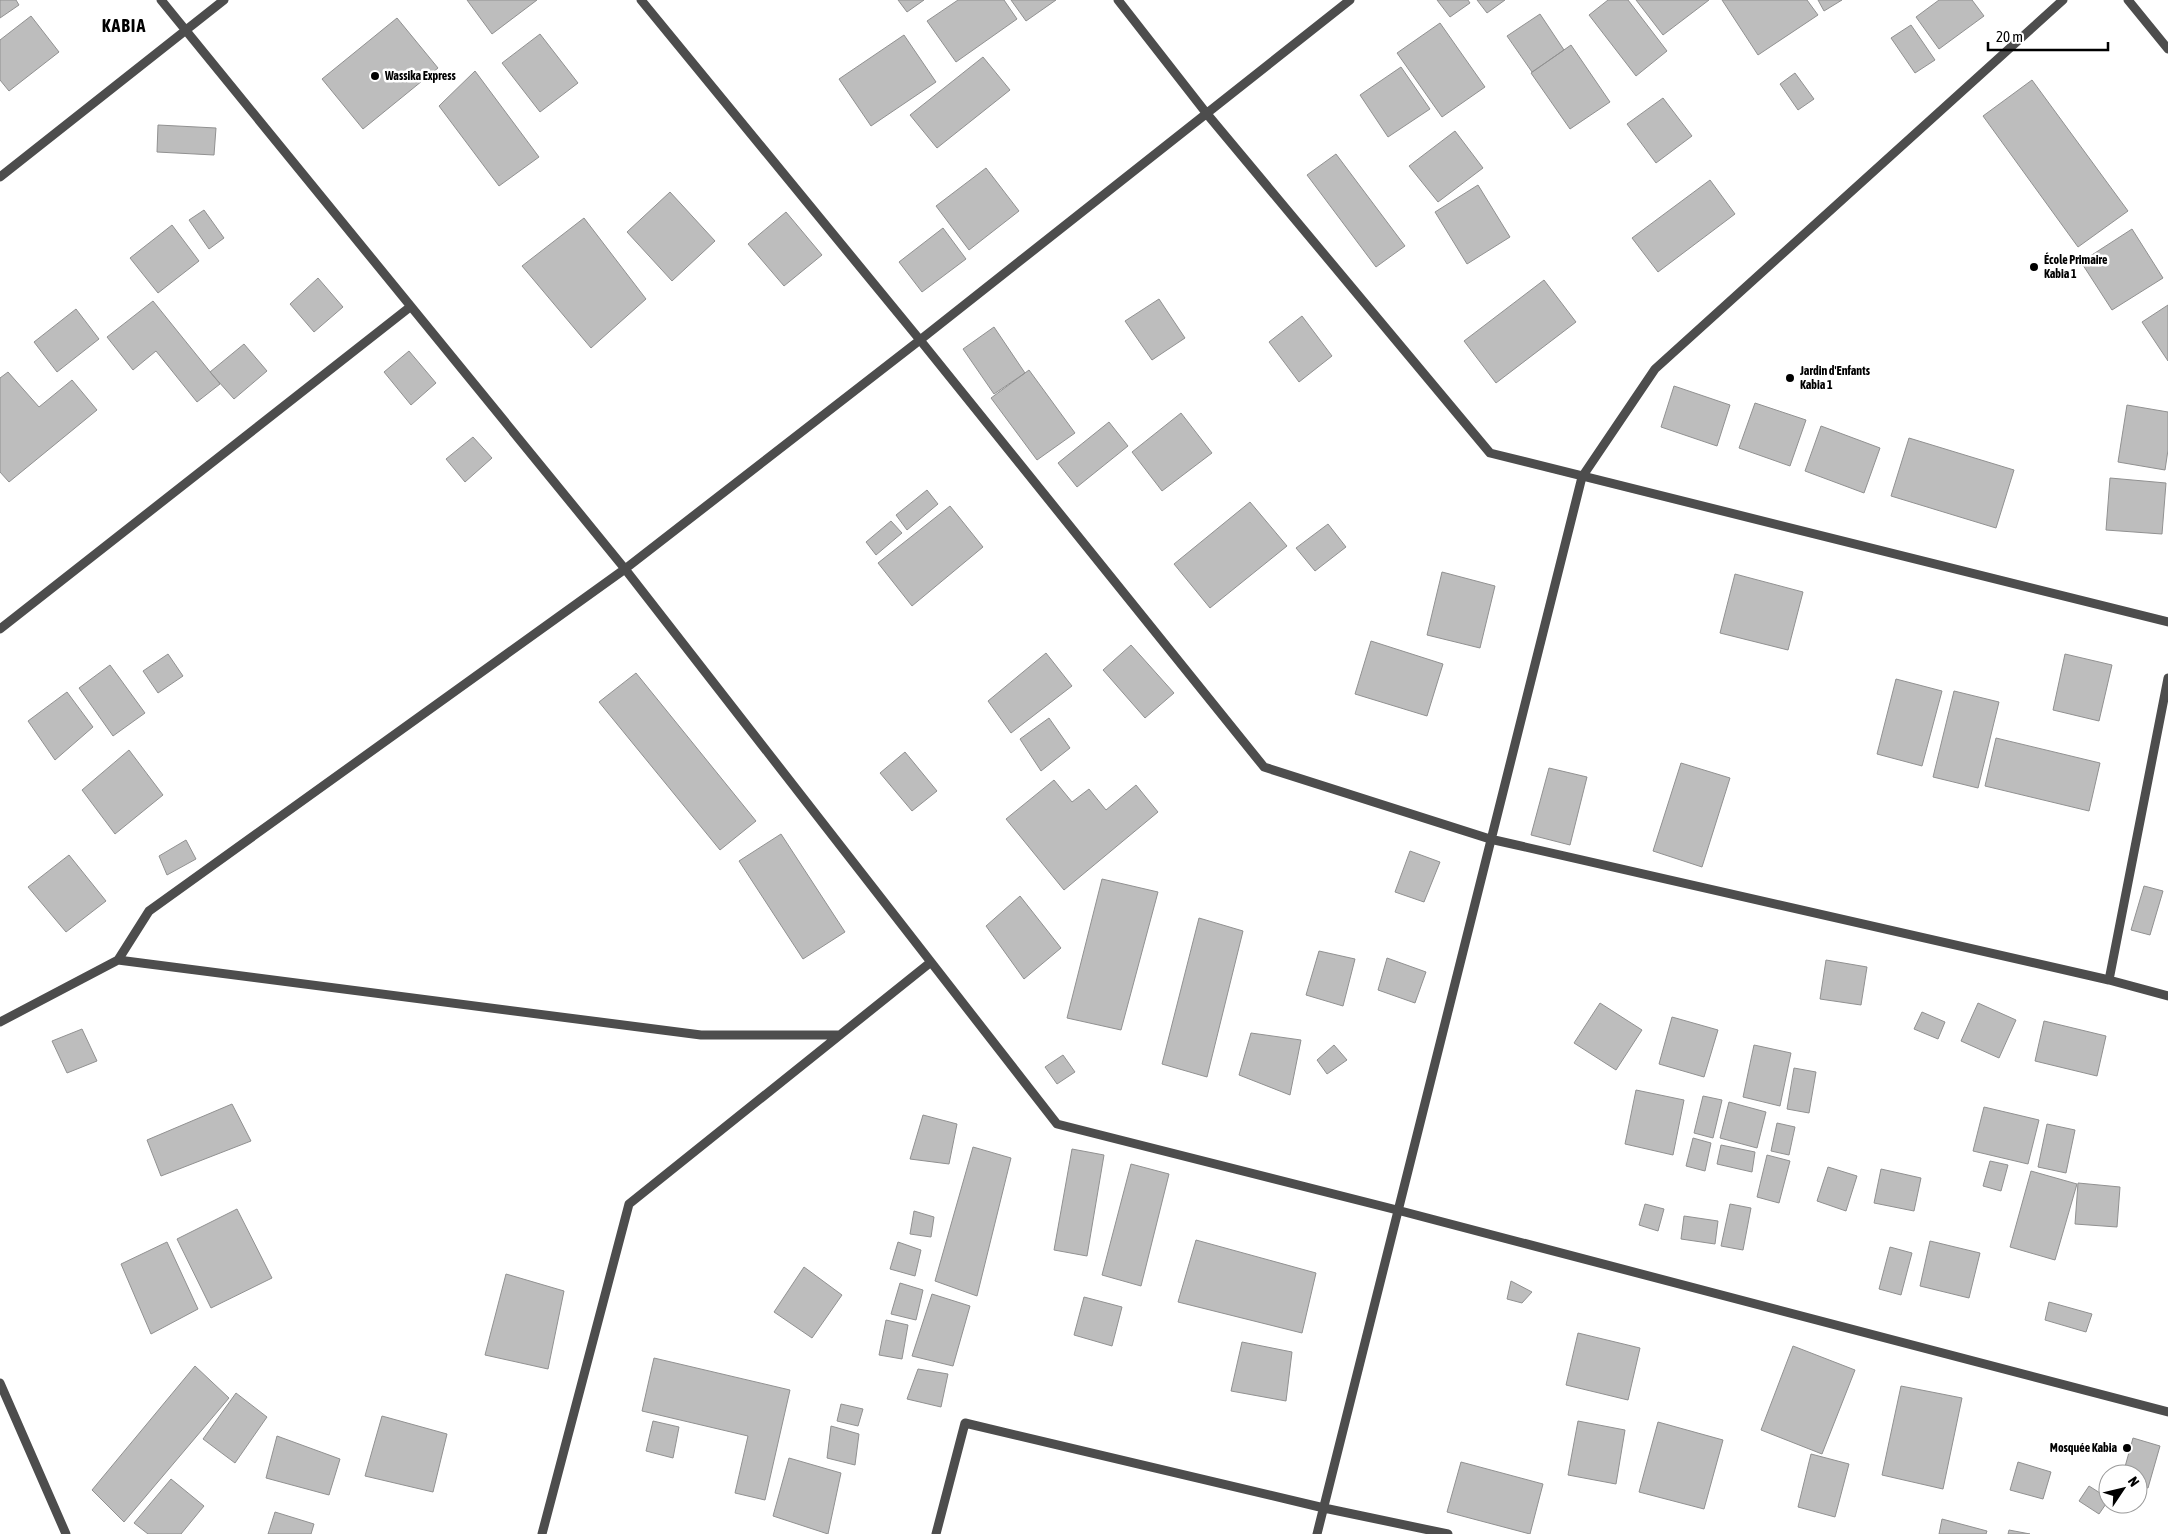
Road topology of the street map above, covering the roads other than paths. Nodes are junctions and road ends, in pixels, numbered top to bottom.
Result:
1 (161, 0) edge
2 (224, 0) edge
3 (641, 0) edge
4 (1118, 0) edge
5 (1350, 0) edge
6 (2063, 0) edge
7 (2128, 0) edge
8 (184, 31) junction
9 (2168, 49) edge
10 (1207, 114) junction
11 (0, 177) edge
12 (410, 307) junction
13 (920, 340) junction
14 (1582, 476) junction
15 (624, 569) junction
16 (2168, 622) edge
17 (0, 629) edge
18 (2168, 678) edge
19 (1490, 839) junction
20 (118, 960) junction
21 (931, 962) junction
22 (2109, 980) junction
23 (2168, 996) edge
24 (0, 1022) edge
25 (840, 1035) junction
26 (1397, 1210) junction
27 (0, 1383) edge
28 (2168, 1412) edge
29 (1324, 1508) junction
30 (66, 1534) edge
31 (542, 1534) edge
32 (936, 1534) edge
33 (1317, 1534) edge
34 (1448, 1534) edge

1 - 8 street
2 - 8 street
3 - 13 street
4 - 10 street
5 - 10 street
6 - 14 street
7 - 9 street
8 - 11 street
8 - 12 street
10 - 13 street
10 - 14 street
12 - 15 street
12 - 17 street
13 - 15 street
13 - 19 street
14 - 16 street
14 - 19 street
15 - 20 street
15 - 21 street
18 - 22 street
19 - 22 street
19 - 26 street
20 - 24 street
20 - 25 street
21 - 25 street
21 - 26 street
22 - 23 street
25 - 31 street
26 - 28 street
26 - 29 street
27 - 30 street
29 - 32 street
29 - 33 street
29 - 34 street

